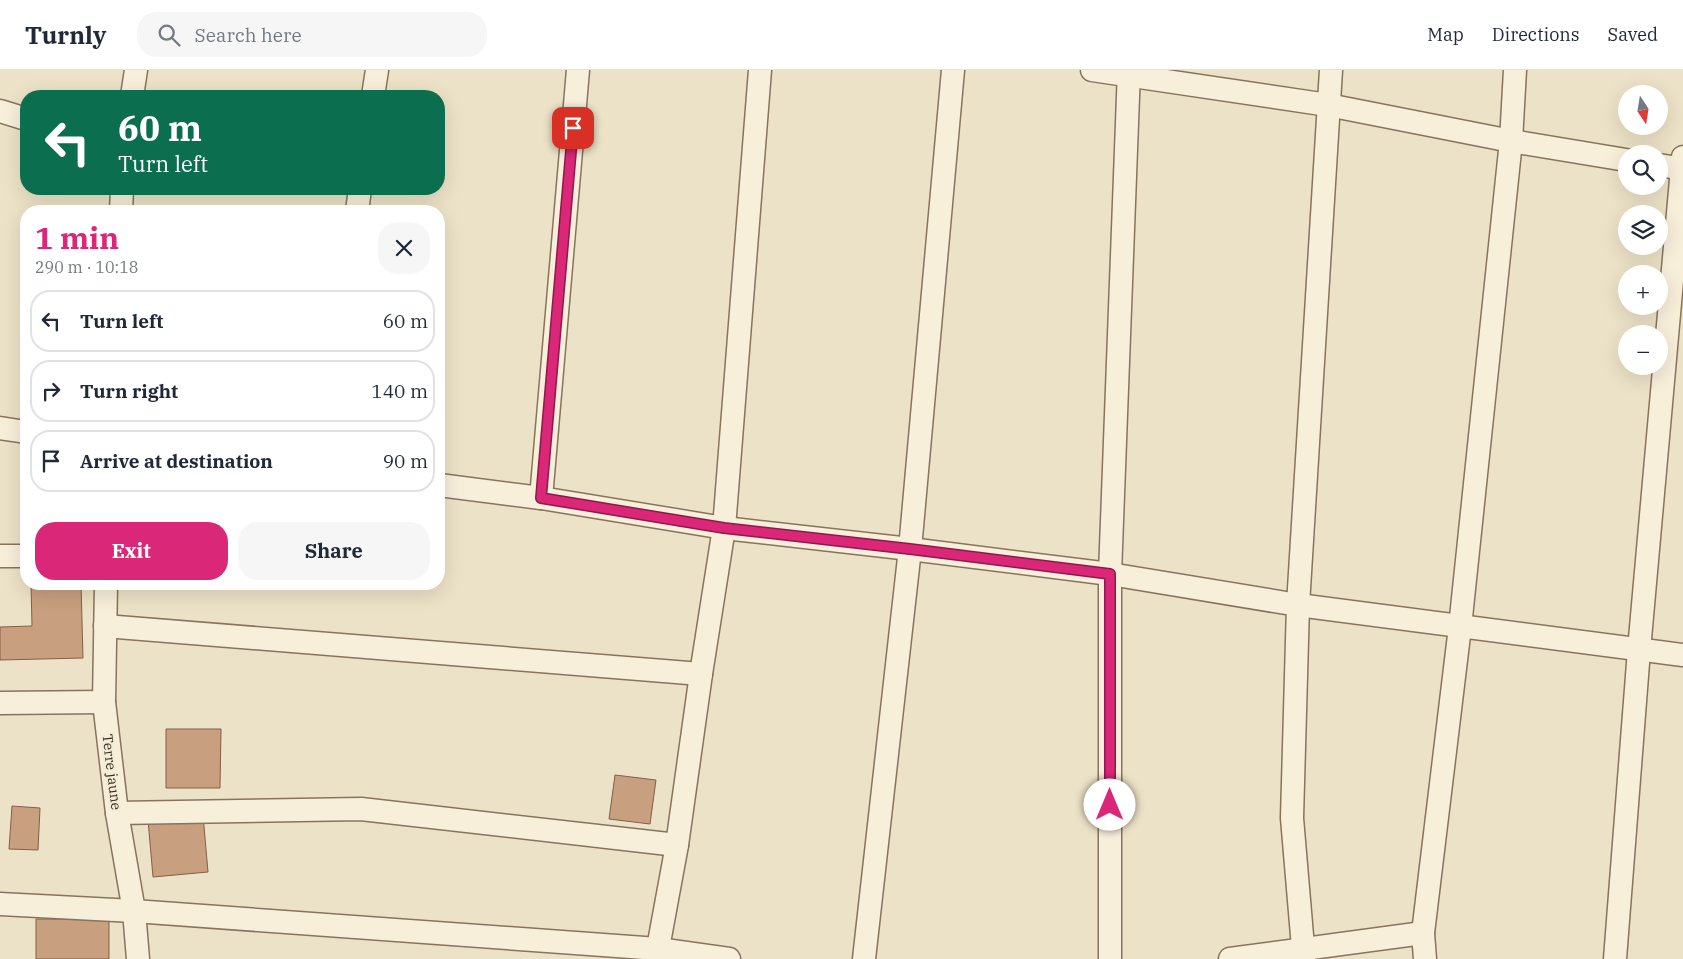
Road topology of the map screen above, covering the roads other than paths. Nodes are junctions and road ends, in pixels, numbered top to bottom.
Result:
1 (136, 70) edge
2 (377, 70) edge
3 (578, 70) edge
4 (760, 70) edge
5 (953, 70) edge
6 (1092, 70) edge
7 (1331, 70) edge
8 (1515, 70) edge
9 (1128, 73) edge
10 (133, 90) edge
11 (374, 90) edge
12 (1328, 105) junction
13 (0, 111) edge
14 (20, 117) edge
15 (1510, 141) junction
16 (1618, 159) edge
17 (1668, 165) edge
18 (1683, 165) edge
19 (0, 428) edge
20 (20, 431) edge
21 (445, 486) edge
22 (541, 498) junction
23 (724, 528) junction
24 (910, 549) junction
25 (0, 556) edge
26 (20, 556) edge
27 (1110, 574) junction
28 (106, 590) edge
29 (1298, 605) junction
30 (105, 626) junction
31 (1460, 627) junction
32 (1639, 650) junction
33 (1683, 655) edge
34 (701, 674) junction
35 (104, 702) junction
36 (0, 703) edge
37 (117, 813) junction
38 (677, 845) junction
39 (0, 904) edge
40 (134, 912) junction
41 (1423, 933) junction
42 (657, 954) edge
43 (1303, 954) edge
44 (138, 959) edge
45 (729, 959) edge
46 (864, 959) edge
47 (1110, 959) edge
48 (1230, 959) edge
49 (1425, 959) edge
50 (1614, 959) edge

1 - 10 street
2 - 11 street
3 - 22 street
4 - 23 street
5 - 24 street
6 - 9 street
7 - 12 street
8 - 15 street
9 - 12 street
9 - 27 street
12 - 15 street
12 - 29 street
13 - 14 street
15 - 16 street
15 - 31 street
17 - 18 street
18 - 32 street
19 - 20 street
21 - 22 street
22 - 23 street
23 - 24 street
23 - 34 street
24 - 27 street
24 - 46 street
25 - 26 street
27 - 29 street
27 - 47 street
28 - 30 street, Terre jaune
29 - 31 street
29 - 43 street
30 - 34 street
30 - 35 street, Terre jaune
31 - 32 street
31 - 41 street
32 - 33 street
32 - 50 street
34 - 38 street
35 - 36 street
35 - 37 street, Terre jaune
37 - 38 street
37 - 40 street, Terre jaune
38 - 42 street
39 - 40 street
40 - 42 street
40 - 44 street, Terre jaune
41 - 43 street
41 - 49 street
42 - 45 street
43 - 48 street

